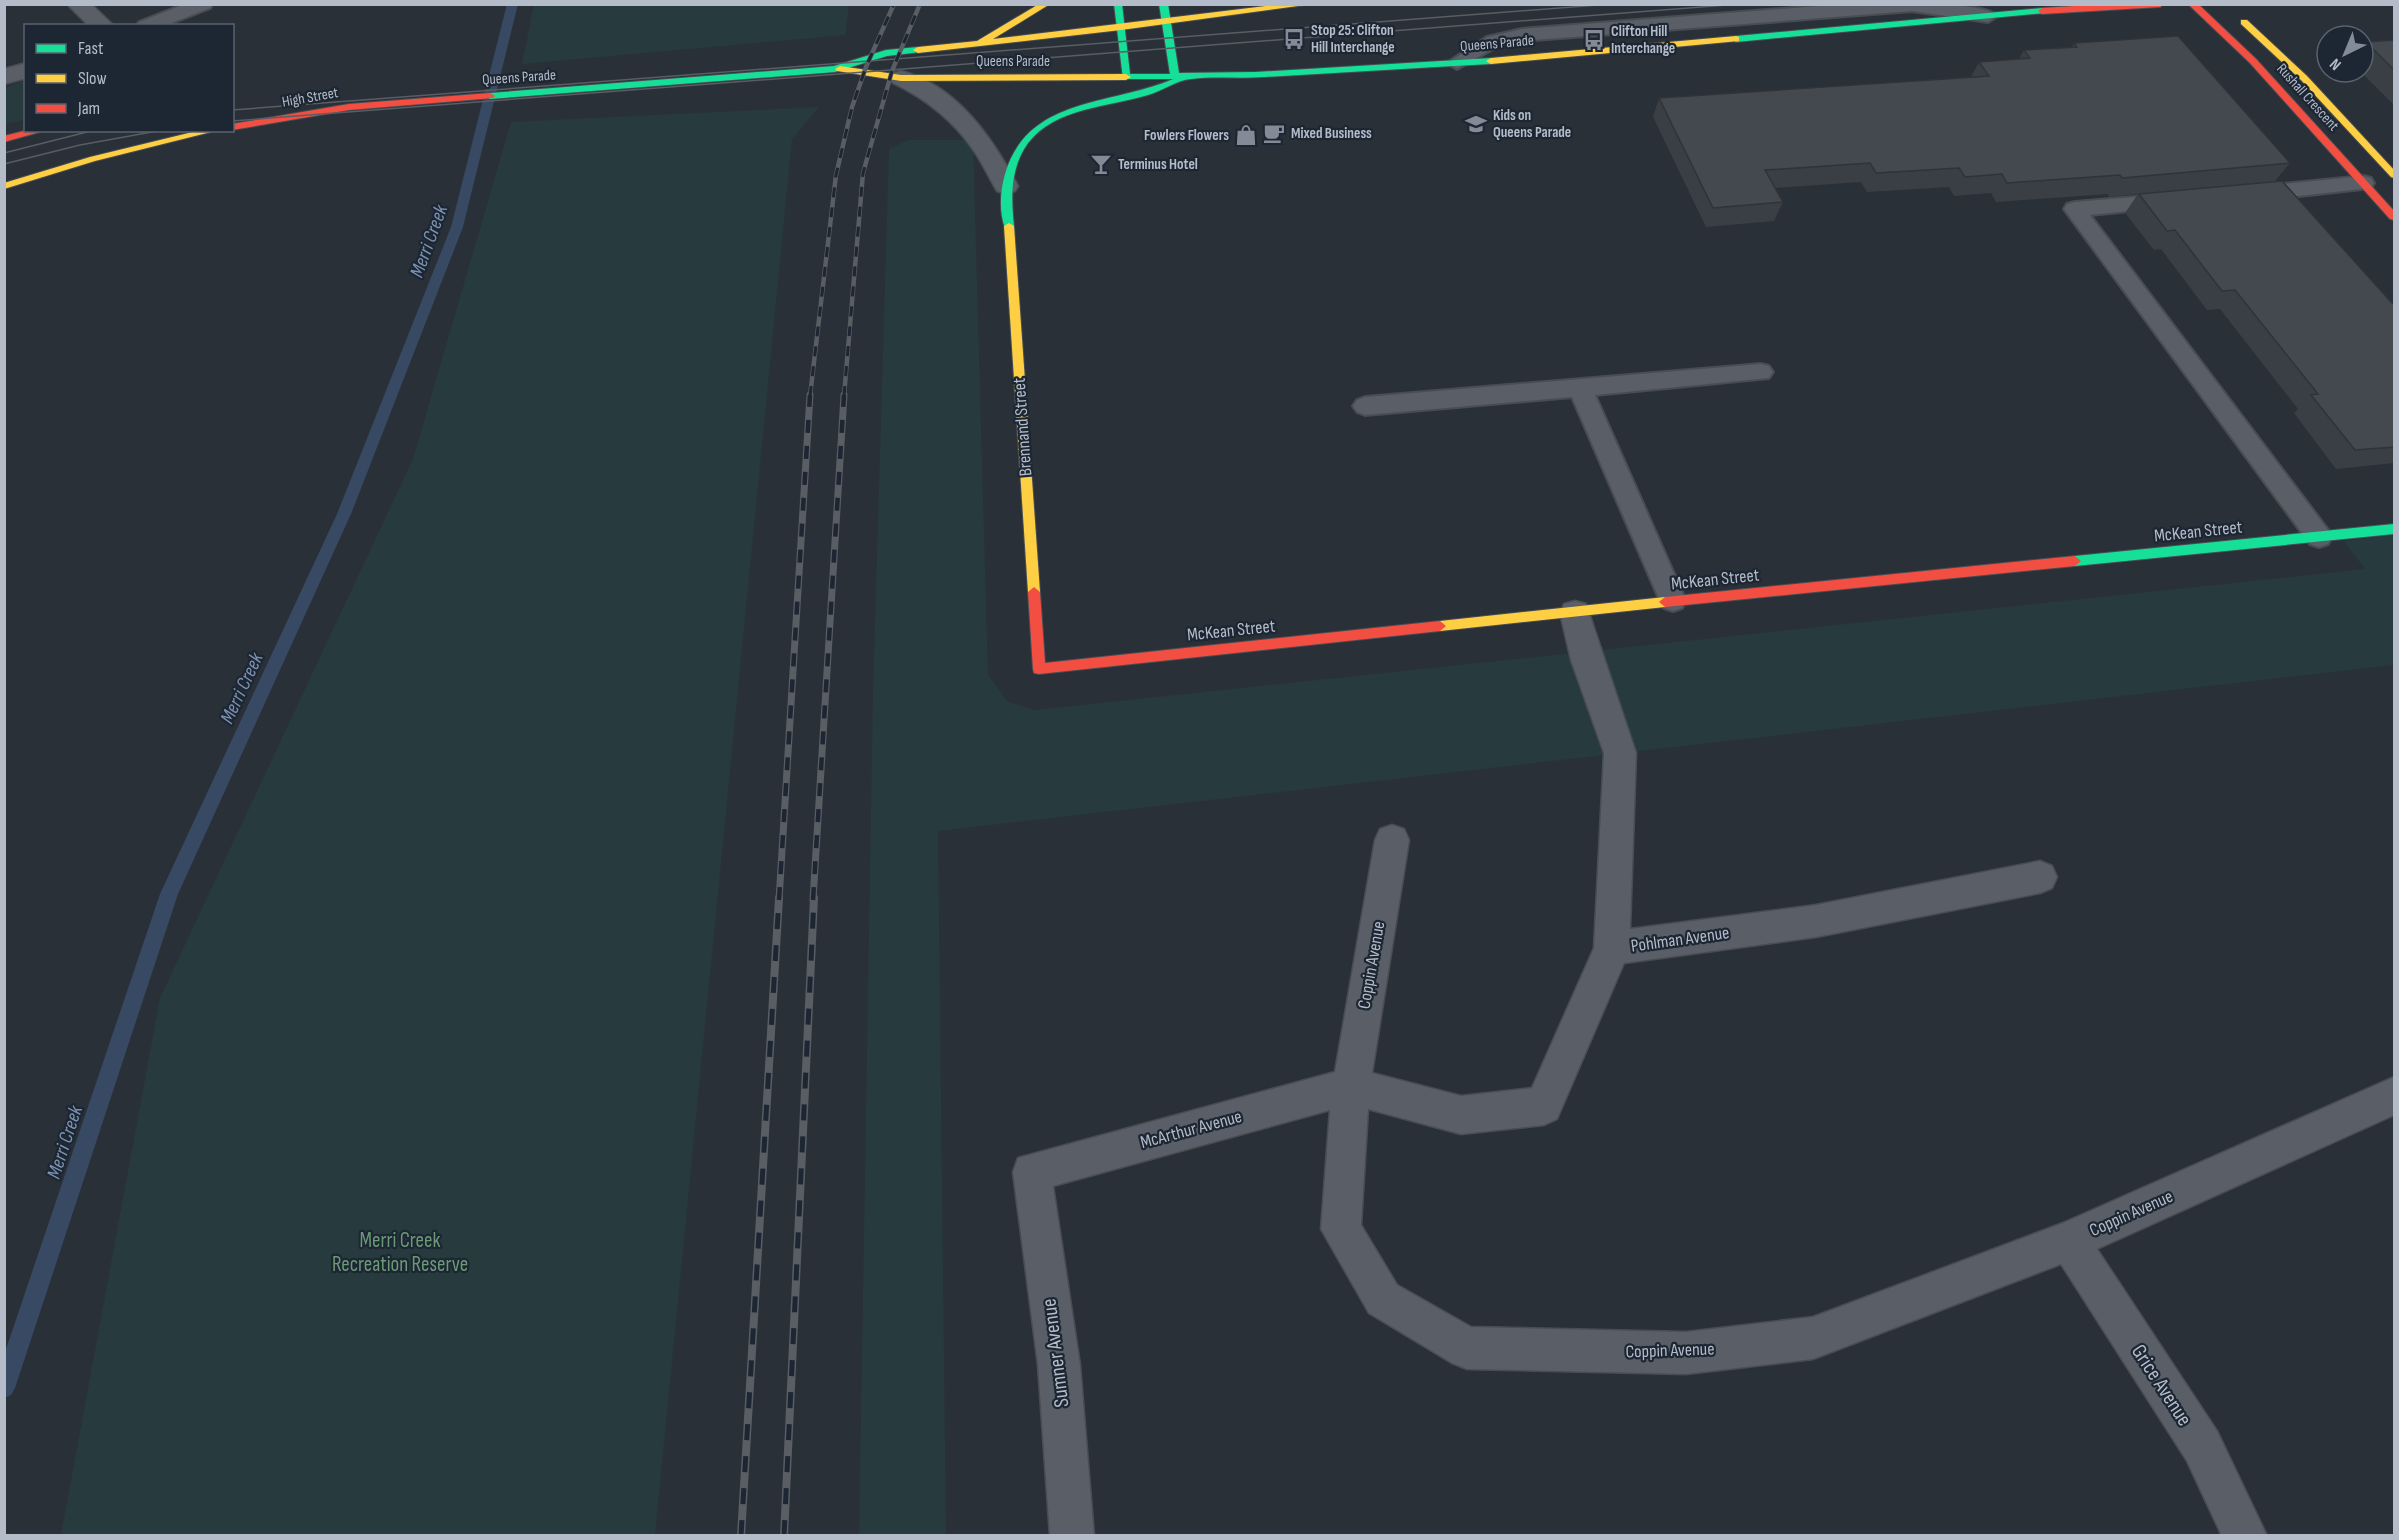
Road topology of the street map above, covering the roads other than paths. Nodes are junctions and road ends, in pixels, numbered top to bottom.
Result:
1 (76, 4) edge
2 (202, 4) edge
3 (1046, 4) edge
4 (1118, 4) edge
5 (1163, 4) edge
6 (1309, 4) edge
7 (2160, 4) edge
8 (2192, 4) edge
9 (2061, 8) edge
10 (2233, 11) dead end
11 (1988, 16) junction
12 (1166, 21) junction
13 (1710, 21) junction
14 (81, 24) edge
15 (100, 24) edge
16 (151, 24) edge
17 (1120, 27) junction
18 (1725, 40) junction
19 (979, 44) junction
20 (1457, 63) junction
21 (835, 69) junction
22 (24, 71) edge
23 (4, 77) edge
24 (1126, 77) junction
25 (1180, 77) junction
26 (901, 78) junction
27 (350, 107) joint
28 (234, 126) edge
29 (34, 132) edge
30 (155, 132) edge
31 (206, 132) edge
32 (124, 137) dead end
33 (4, 139) edge
34 (144, 146) junction
35 (2394, 175) edge
36 (2364, 183) junction
37 (4, 186) edge
38 (1006, 186) junction
39 (2235, 196) edge
40 (2189, 199) edge
41 (2394, 217) edge
42 (1761, 372) dead end
43 (1580, 387) junction
44 (1365, 406) dead end
45 (2394, 529) edge
46 (2319, 537) junction
47 (1673, 601) junction
48 (1575, 613) junction
49 (1039, 669) joint
50 (1392, 840) dead end
51 (2040, 878) dead end
52 (1612, 948) junction
53 (1351, 1086) junction
54 (2394, 1096) edge
55 (1032, 1172) joint
56 (2069, 1241) junction
57 (1072, 1536) edge
58 (2245, 1536) edge

1 - 14 street
1 - 15 street
2 - 16 lane
3 - 19 main road
4 - 17 main road
5 - 12 main road
6 - 12 main road, Queens Parade
7 - 9 main road, Queens Parade
8 - 36 main road, Rushall Crescent
9 - 11 main road, Queens Parade
10 - 35 main road, Rushall Crescent
11 - 13 lane
11 - 18 main road, Queens Parade
12 - 17 main road, Queens Parade
12 - 25 main road
13 - 18 lane
13 - 20 lane
17 - 19 main road, Queens Parade
17 - 24 main road
18 - 20 main road, Queens Parade
19 - 21 main road, Queens Parade
20 - 25 main road, Queens Parade
21 - 26 main road, Queens Parade
21 - 27 main road, Queens Parade
22 - 23 street
24 - 25 main road, Queens Parade
24 - 26 main road, Queens Parade
25 - 38 main road, Brennand Street
26 - 38 street, Brennand Street
27 - 28 main road, High Street
29 - 33 main road
30 - 34 main road
31 - 34 main road
32 - 34 main road
34 - 37 main road
36 - 39 lane
36 - 41 main road, Rushall Crescent
38 - 49 main road, Brennand Street
40 - 46 lane
42 - 43 lane
43 - 44 lane
43 - 47 lane
45 - 46 main road, McKean Street
46 - 47 main road, McKean Street
47 - 48 main road, McKean Street
48 - 49 main road, McKean Street
48 - 52 street
50 - 53 street, Coppin Avenue
51 - 52 street, Pohlman Avenue
52 - 53 street, Pohlman Avenue
53 - 55 street, McArthur Avenue
53 - 56 street, Coppin Avenue
54 - 56 street, Coppin Avenue
55 - 57 street, Sumner Avenue
56 - 58 street, Grice Avenue

